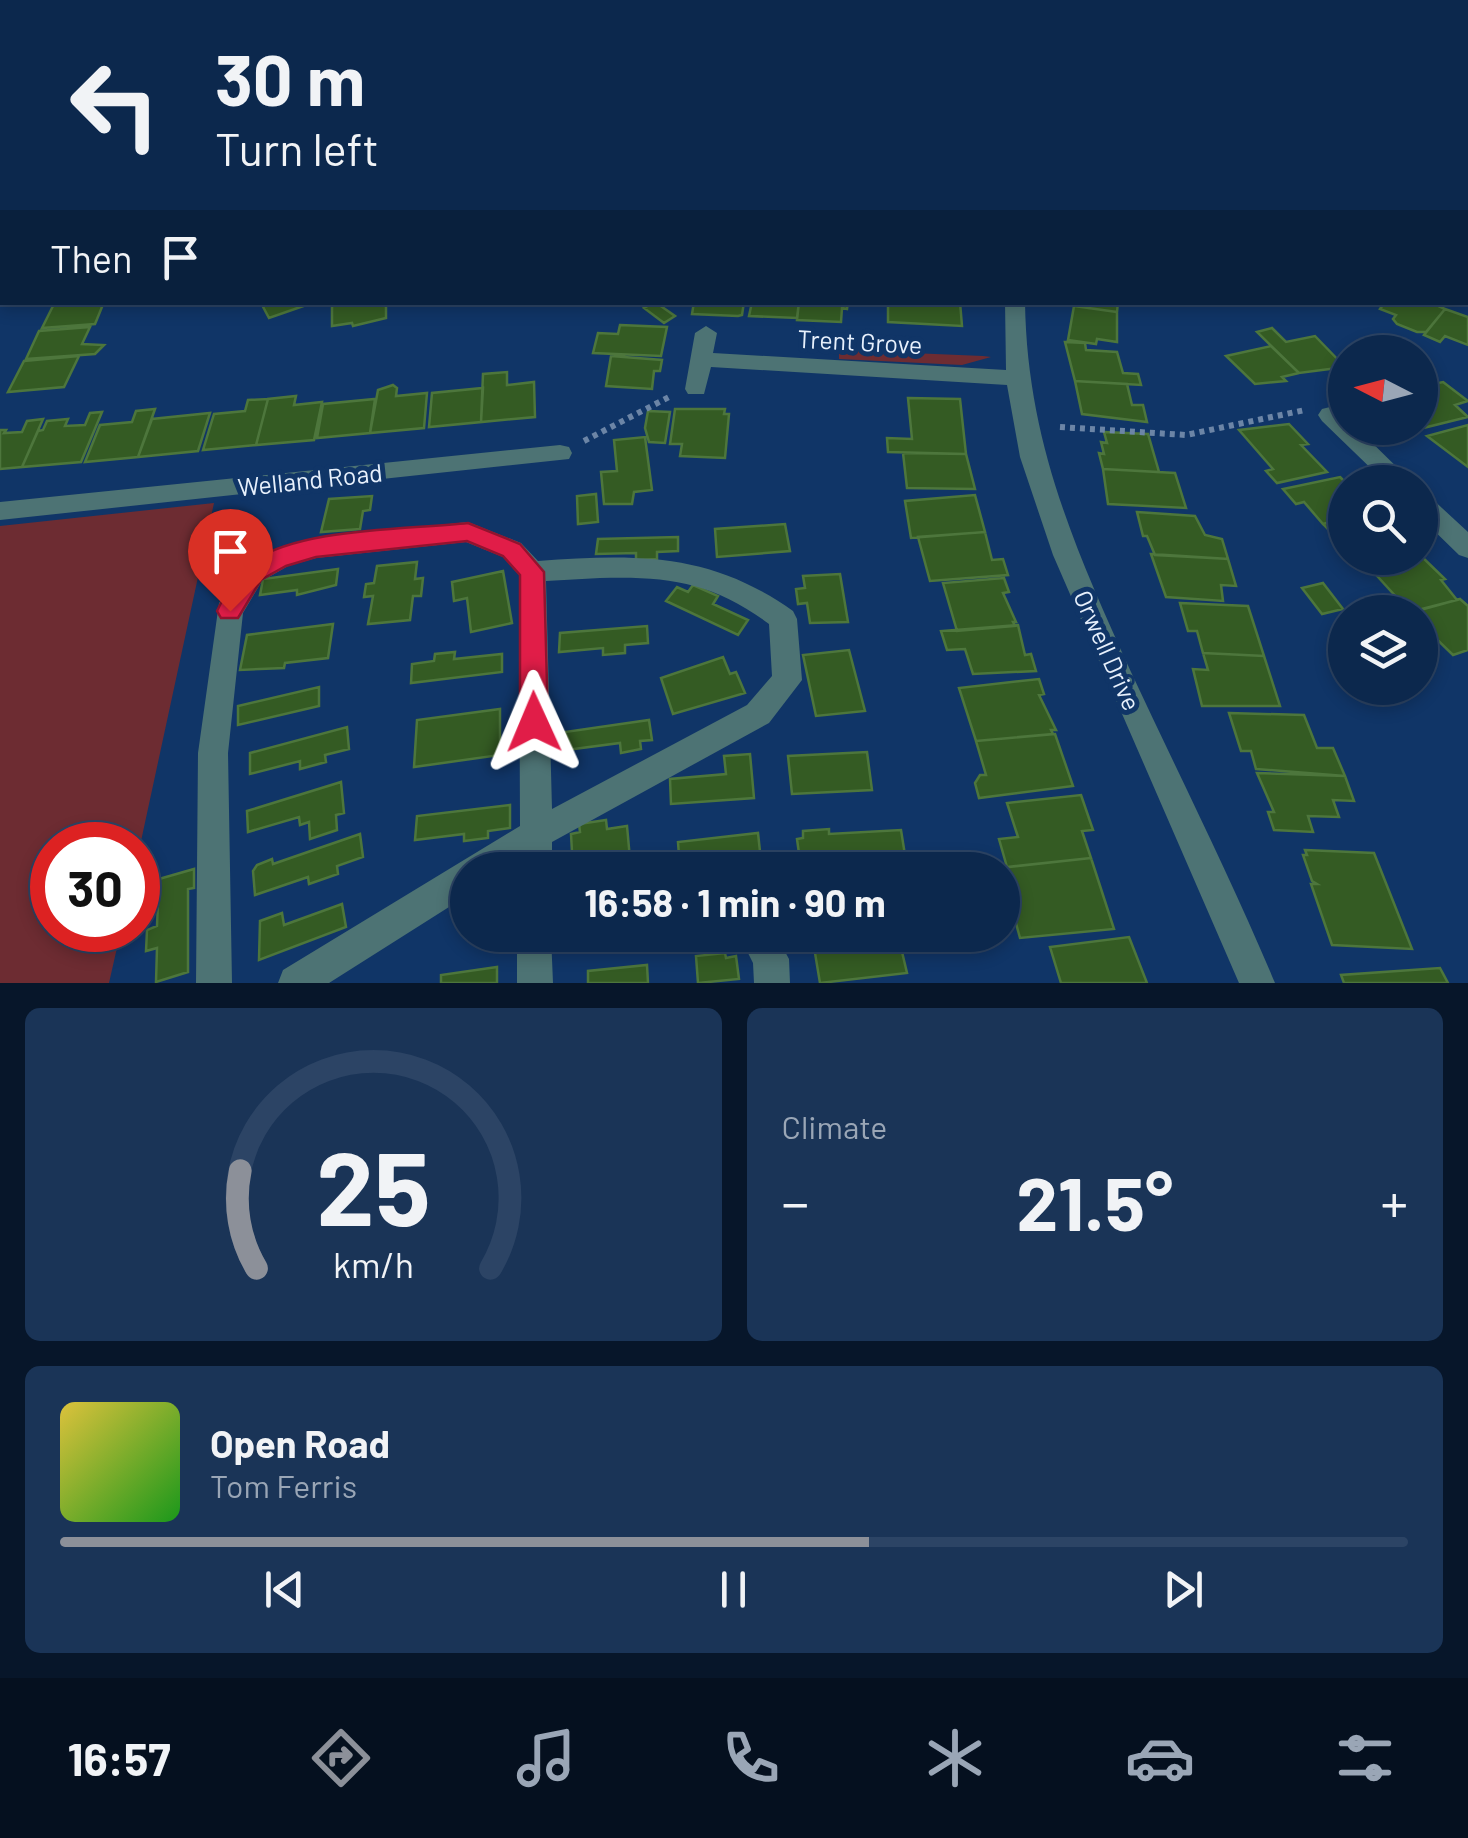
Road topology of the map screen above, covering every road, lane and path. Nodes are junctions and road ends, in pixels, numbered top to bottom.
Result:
1 (1015, 305) edge
2 (706, 333) dead end
3 (702, 359) junction
4 (1014, 378) junction
5 (696, 389) joint
6 (1328, 414) edge
7 (1024, 425) junction
8 (1362, 445) edge
9 (560, 453) joint
10 (1382, 465) edge
11 (0, 511) edge
12 (1438, 519) edge
13 (1468, 548) edge
14 (532, 572) junction
15 (536, 834) junction
16 (507, 852) edge
17 (536, 852) edge
18 (450, 887) edge
19 (534, 952) edge
20 (767, 952) edge
21 (214, 983) edge
22 (296, 983) edge
23 (534, 983) edge
24 (772, 983) edge
25 (1256, 983) edge

1 - 4 street, Orwell Drive
2 - 3 street
3 - 4 street, Trent Grove
3 - 5 street
4 - 7 street, Orwell Drive
5 - 9 path
6 - 7 path
7 - 25 street, Orwell Drive
8 - 10 street
9 - 11 street, Welland Road
12 - 13 street
14 - 15 street
14 - 15 street
14 - 21 street
15 - 16 street
15 - 17 street
18 - 22 street
19 - 23 street
20 - 24 street

